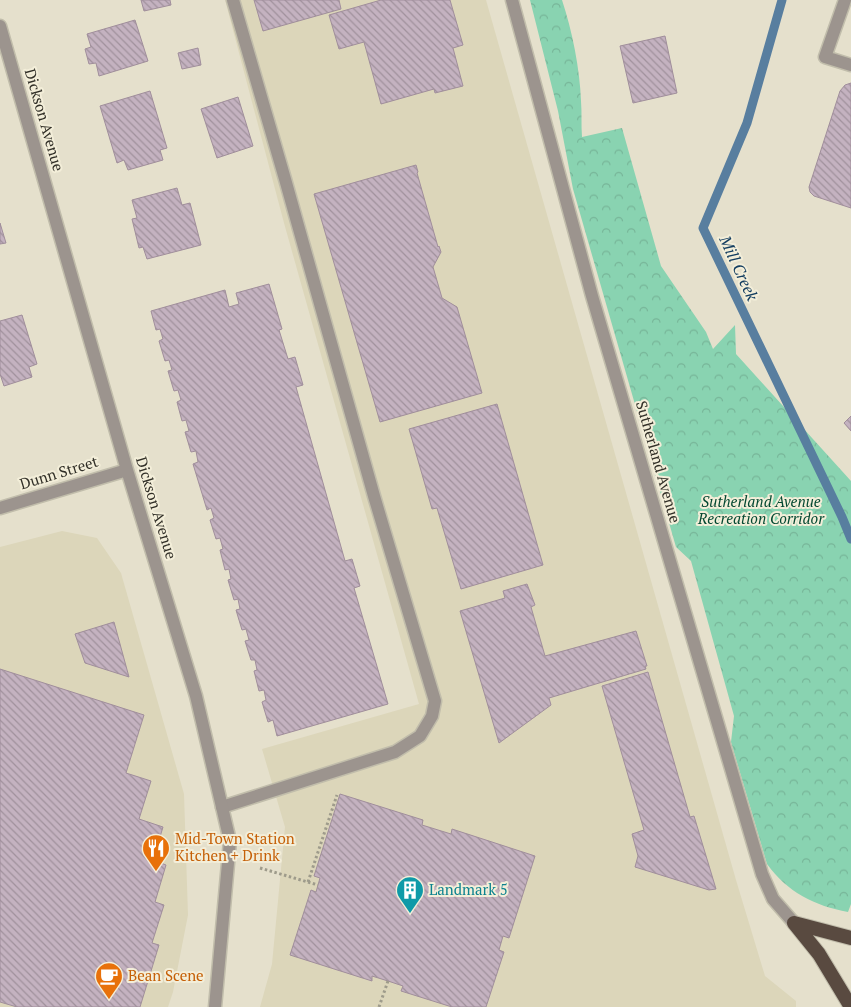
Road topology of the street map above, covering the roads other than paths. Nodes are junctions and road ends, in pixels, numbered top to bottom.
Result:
1 (232, 0) edge
2 (512, 0) edge
3 (845, 0) edge
4 (0, 26) edge
5 (851, 65) edge
6 (126, 470) junction
7 (0, 508) edge
8 (222, 807) junction
9 (794, 923) junction
10 (851, 938) edge
11 (215, 1007) edge
12 (851, 1007) edge

1 - 8 street
2 - 9 street, Sutherland Avenue
3 - 5 street
4 - 6 street, Dickson Avenue
6 - 7 street, Dunn Street
6 - 8 street, Dickson Avenue
8 - 11 street, Dickson Avenue
9 - 10 highway
9 - 12 highway

